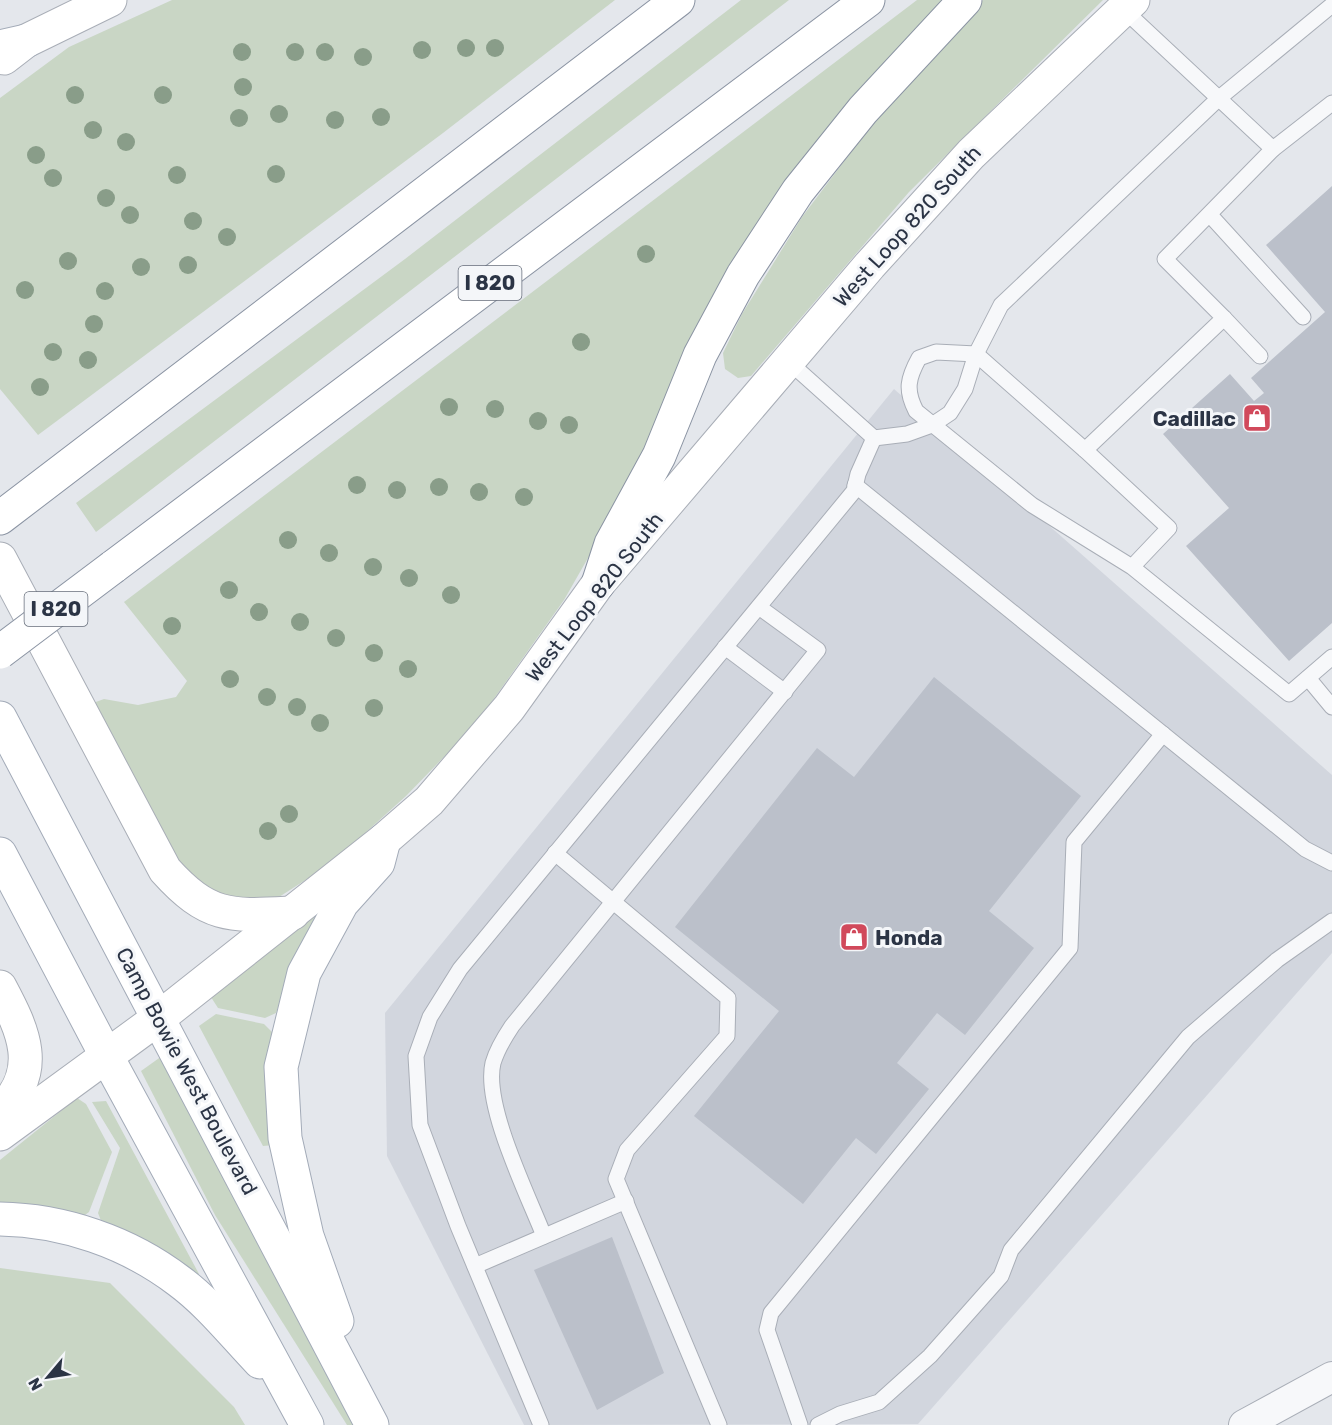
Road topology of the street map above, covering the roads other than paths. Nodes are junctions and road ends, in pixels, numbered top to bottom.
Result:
1 (678, 0) edge
2 (868, 0) edge
3 (965, 0) edge
4 (107, 1) edge
5 (1128, 4) edge
6 (1332, 5) edge
7 (13, 44) edge
8 (0, 60) edge
9 (1218, 99) junction
10 (1332, 104) edge
11 (1273, 149) junction
12 (1210, 215) junction
13 (1303, 317) dead end
14 (1224, 318) junction
15 (976, 354) junction
16 (1260, 356) dead end
17 (788, 361) junction
18 (932, 425) junction
19 (874, 438) junction
20 (1085, 450) junction
21 (855, 485) junction
22 (0, 518) edge
23 (0, 559) edge
24 (1132, 567) junction
25 (598, 584) junction
26 (759, 607) junction
27 (725, 647) junction
28 (0, 652) edge
29 (1332, 657) edge
30 (1308, 678) junction
31 (785, 692) junction
32 (1332, 707) edge
33 (0, 718) edge
34 (1163, 734) junction
35 (384, 840) junction
36 (555, 853) junction
37 (0, 854) edge
38 (1332, 863) edge
39 (614, 903) junction
40 (293, 913) junction
41 (1332, 921) edge
42 (0, 987) edge
43 (160, 1017) junction
44 (107, 1057) junction
45 (0, 1111) edge
46 (0, 1134) edge
47 (626, 1201) junction
48 (0, 1219) edge
49 (544, 1236) junction
50 (475, 1266) junction
51 (1332, 1377) edge
52 (287, 1390) junction
53 (1259, 1422) edge
54 (307, 1425) edge
55 (373, 1425) edge
56 (541, 1425) edge
57 (719, 1425) edge
58 (800, 1425) edge
59 (818, 1425) edge

1 - 22 main road
2 - 28 main road, I 820, bridge
3 - 25 main road
4 - 7 main road
5 - 9 lane
5 - 17 main road, West Loop 820 South
6 - 9 lane
7 - 8 main road
9 - 11 lane
9 - 15 lane
10 - 11 lane
11 - 12 lane
12 - 13 lane
12 - 14 lane
14 - 16 lane
14 - 20 lane
15 - 18 lane
15 - 18 lane
15 - 20 lane
17 - 19 lane
17 - 25 main road, West Loop 820 South
18 - 19 lane
18 - 24 lane
19 - 21 lane
20 - 24 lane
21 - 26 lane
21 - 34 lane
23 - 40 main road
24 - 30 lane
25 - 35 main road, West Loop 820 South
26 - 27 lane
26 - 31 lane
27 - 31 lane
27 - 36 lane
29 - 30 lane
30 - 32 lane
31 - 39 lane
33 - 43 main road, Camp Bowie West Boulevard
34 - 38 lane
34 - 58 lane
35 - 40 main road, West Loop 820 South
35 - 55 main road
36 - 39 lane
36 - 50 lane
37 - 44 main road
39 - 47 lane
39 - 49 lane
40 - 43 main road, West Loop 820 South
41 - 59 lane
42 - 45 main road
43 - 44 main road, West Loop 820 South
43 - 55 main road, Camp Bowie West Boulevard
44 - 46 main road, West Loop 820 South
44 - 52 main road
47 - 49 lane
47 - 57 lane
48 - 52 main road
49 - 50 lane
50 - 56 lane
51 - 53 street
52 - 54 main road

